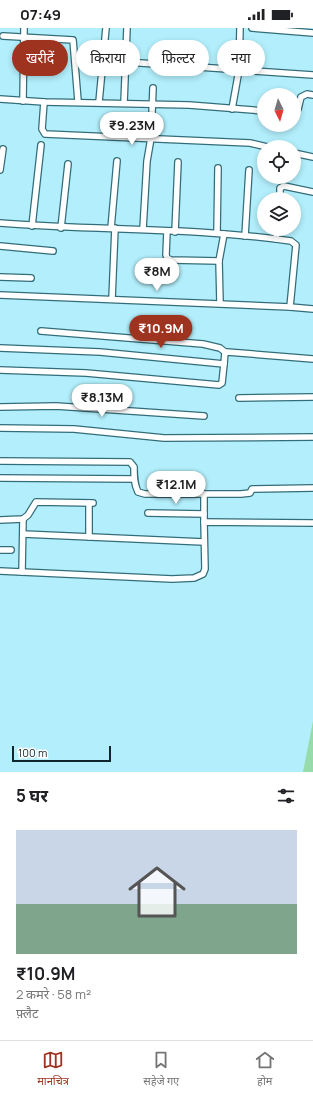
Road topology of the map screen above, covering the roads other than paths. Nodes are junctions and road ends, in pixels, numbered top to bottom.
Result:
1 (24, 28) edge
2 (106, 28) edge
3 (127, 28) edge
4 (240, 28) edge
5 (252, 28) edge
6 (282, 29) edge
7 (313, 33) edge
8 (3, 36) dead end
9 (24, 36) junction
10 (105, 40) edge
11 (127, 40) edge
12 (240, 40) edge
13 (140, 63) edge
14 (217, 68) edge
15 (265, 72) edge
16 (313, 75) edge
17 (102, 76) edge
18 (125, 76) edge
19 (238, 76) edge
20 (153, 88) dead end
21 (313, 95) edge
22 (301, 96) edge
23 (0, 99) edge
24 (22, 101) junction
25 (44, 102) junction
26 (78, 102) junction
27 (99, 102) junction
28 (124, 103) junction
29 (152, 104) junction
30 (232, 109) junction
31 (257, 111) edge
32 (151, 138) junction
33 (41, 144) dead end
34 (257, 145) edge
35 (3, 149) dead end
36 (301, 154) edge
37 (313, 157) edge
38 (117, 161) dead end
39 (178, 162) dead end
40 (68, 164) dead end
41 (218, 168) dead end
42 (0, 170) edge
43 (249, 170) dead end
44 (280, 192) edge
45 (313, 192) edge
46 (0, 223) edge
47 (32, 226) junction
48 (61, 228) junction
49 (113, 228) junction
50 (143, 229) junction
51 (167, 231) junction
52 (175, 232) junction
53 (217, 233) junction
54 (224, 234) junction
55 (245, 236) junction
56 (276, 236) edge
57 (276, 239) junction
58 (0, 246) edge
59 (53, 251) dead end
60 (220, 261) junction
61 (0, 277) edge
62 (31, 278) dead end
63 (0, 295) edge
64 (112, 299) junction
65 (220, 303) junction
66 (290, 306) junction
67 (313, 309) edge
68 (41, 331) dead end
69 (0, 348) edge
70 (225, 352) junction
71 (313, 359) edge
72 (224, 364) junction
73 (0, 370) edge
74 (313, 396) edge
75 (239, 398) dead end
76 (0, 407) edge
77 (204, 416) dead end
78 (0, 428) edge
79 (313, 437) edge
80 (0, 461) edge
81 (0, 478) edge
82 (134, 479) junction
83 (313, 488) edge
84 (204, 494) junction
85 (148, 513) dead end
86 (204, 514) junction
87 (23, 519) junction
88 (0, 520) edge
89 (204, 522) junction
90 (313, 523) edge
91 (23, 534) junction
92 (89, 537) junction
93 (204, 542) junction
94 (0, 550) edge
95 (11, 550) dead end
96 (0, 571) edge
97 (22, 572) junction

1 - 9 street
2 - 10 street
3 - 11 street
4 - 12 street
5 - 6 street
6 - 7 street
8 - 9 street
9 - 24 street
9 - 26 street
13 - 14 street
15 - 16 street
17 - 27 street
18 - 28 street
19 - 30 street
20 - 29 street
21 - 22 street
23 - 24 street
24 - 25 street
25 - 26 street
25 - 32 street
26 - 27 street
27 - 28 street
28 - 29 street
29 - 30 street
29 - 32 street
30 - 31 street
32 - 34 street
32 - 50 street
33 - 47 street
35 - 42 street
36 - 37 street
38 - 49 street
39 - 52 street
40 - 48 street
41 - 53 street
43 - 55 street
44 - 45 street
46 - 47 street
47 - 48 street
48 - 49 street
49 - 50 street
49 - 64 street
50 - 51 street
51 - 52 street
51 - 60 street
52 - 53 street
53 - 54 street
54 - 55 street
54 - 60 street
55 - 57 street
56 - 57 street
57 - 66 street
58 - 59 street
60 - 65 street
61 - 62 street
63 - 64 street
64 - 65 street
65 - 66 street
66 - 67 street
68 - 70 street
69 - 72 street
70 - 71 street
70 - 72 street
72 - 73 street
74 - 75 street
76 - 77 street
78 - 79 street
80 - 82 street
81 - 82 street
82 - 84 street
83 - 84 street
84 - 86 street
85 - 86 street
86 - 89 street
87 - 88 street
87 - 91 street
87 - 92 street
89 - 90 street
89 - 93 street
91 - 92 street
91 - 97 street
92 - 93 street
93 - 97 street
94 - 95 street
96 - 97 street

